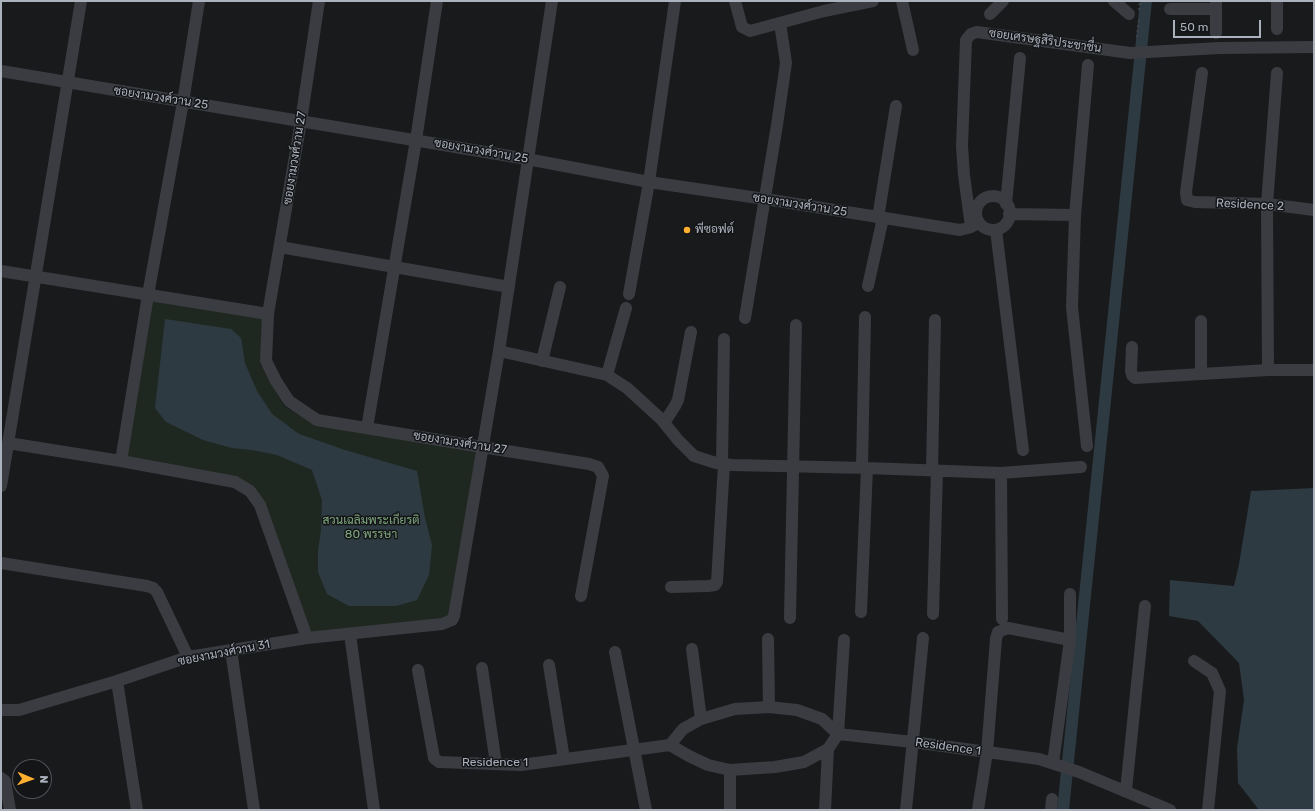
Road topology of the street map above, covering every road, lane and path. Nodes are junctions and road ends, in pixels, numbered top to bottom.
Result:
1 (81, 1) edge
2 (199, 1) edge
3 (319, 1) edge
4 (437, 1) edge
5 (552, 1) edge
6 (675, 1) edge
7 (735, 1) edge
8 (873, 1) edge
9 (902, 1) edge
10 (1003, 1) edge
11 (1114, 1) edge
12 (1277, 1) edge
13 (1216, 5) edge
14 (822, 6) edge
15 (1170, 9) dead end
16 (990, 14) dead end
17 (1129, 14) dead end
18 (780, 24) junction
19 (1277, 29) dead end
20 (1216, 33) dead end
21 (1314, 47) edge
22 (913, 50) dead end
23 (1020, 58) dead end
24 (1088, 64) dead end
25 (1, 71) edge
26 (1202, 73) dead end
27 (1277, 73) dead end
28 (68, 82) junction
29 (183, 102) junction
30 (896, 106) dead end
31 (301, 121) junction
32 (416, 140) junction
33 (527, 159) junction
34 (649, 182) junction
35 (765, 199) junction
36 (1267, 204) junction
37 (1008, 209) junction
38 (1314, 210) edge
39 (1075, 215) junction
40 (881, 218) junction
41 (970, 227) junction
42 (996, 230) junction
43 (280, 247) junction
44 (394, 266) junction
45 (1, 271) edge
46 (35, 277) junction
47 (868, 286) dead end
48 (508, 287) junction
49 (560, 287) dead end
50 (629, 294) dead end
51 (148, 295) junction
52 (626, 308) dead end
53 (268, 314) junction
54 (865, 317) dead end
55 (745, 318) dead end
56 (935, 320) dead end
57 (1201, 321) dead end
58 (796, 325) dead end
59 (691, 332) dead end
60 (724, 339) dead end
61 (1132, 347) dead end
62 (499, 351) junction
63 (542, 361) junction
64 (1268, 370) junction
65 (1314, 370) edge
66 (1201, 373) junction
67 (607, 375) junction
68 (664, 423) junction
69 (367, 428) junction
70 (8, 443) junction
71 (1087, 446) dead end
72 (482, 447) junction
73 (1023, 450) dead end
74 (121, 461) junction
75 (723, 464) junction
76 (794, 467) junction
77 (1081, 467) dead end
78 (865, 468) junction
79 (935, 470) junction
80 (1001, 473) junction
81 (1, 486) edge
82 (1, 563) edge
83 (671, 587) dead end
84 (1070, 594) dead end
85 (580, 596) dead end
86 (1145, 606) dead end
87 (860, 612) dead end
88 (933, 614) dead end
89 (790, 618) dead end
90 (1002, 619) dead end
91 (350, 634) junction
92 (307, 638) junction
93 (923, 638) dead end
94 (768, 640) dead end
95 (844, 640) dead end
96 (1070, 640) junction
97 (692, 649) dead end
98 (231, 650) junction
99 (615, 652) dead end
100 (188, 657) junction
101 (1194, 661) dead end
102 (549, 665) dead end
103 (482, 668) dead end
104 (418, 670) dead end
105 (117, 681) junction
106 (769, 707) junction
107 (1, 710) edge
108 (701, 719) junction
109 (838, 734) junction
110 (913, 742) junction
111 (670, 745) junction
112 (828, 749) junction
113 (635, 750) junction
114 (987, 752) junction
115 (564, 759) junction
116 (496, 764) junction
117 (1056, 764) junction
118 (730, 770) junction
119 (1, 778) edge
120 (1126, 790) junction
121 (1163, 809) edge
122 (10, 810) edge
123 (137, 810) edge
124 (254, 810) edge
125 (374, 810) edge
126 (646, 810) edge
127 (730, 810) edge
128 (825, 810) edge
129 (906, 810) edge
130 (978, 810) edge
131 (1208, 810) edge

1 - 28 street
2 - 29 street
3 - 31 street, ซอยงามวงศ์วาน 27
4 - 32 street
5 - 33 street
6 - 34 street
7 - 18 street
8 - 14 street
9 - 22 street
10 - 16 street
11 - 17 street
12 - 19 street
13 - 15 street
13 - 20 street
14 - 18 street
18 - 35 street
21 - 41 street, ซอยเศรษฐสิริประชาชื่น
23 - 37 street
24 - 39 street
25 - 28 street, ซอยงามวงศ์วาน 25
26 - 36 street, Residence 2
27 - 36 street
28 - 29 street, ซอยงามวงศ์วาน 25
28 - 46 street
29 - 31 street, ซอยงามวงศ์วาน 25
29 - 51 street
30 - 40 street
31 - 32 street, ซอยงามวงศ์วาน 25
31 - 43 street, ซอยงามวงศ์วาน 27
32 - 33 street, ซอยงามวงศ์วาน 25
32 - 44 street
33 - 34 street, ซอยงามวงศ์วาน 25
33 - 48 street
34 - 35 street, ซอยงามวงศ์วาน 25
34 - 50 street
35 - 40 street, ซอยงามวงศ์วาน 25
35 - 55 street
36 - 38 street, Residence 2
36 - 64 street
37 - 39 street
37 - 41 street
37 - 42 street
39 - 71 street
40 - 41 street, ซอยงามวงศ์วาน 25
40 - 47 street
41 - 42 street, ซอยงามวงศ์วาน 25
42 - 73 street
43 - 44 street
43 - 53 street, ซอยงามวงศ์วาน 27
44 - 48 street
44 - 69 street
45 - 46 street
46 - 51 street
46 - 70 street
48 - 62 street
49 - 63 street
51 - 53 street
51 - 74 street
52 - 67 street
53 - 69 street, ซอยงามวงศ์วาน 27
54 - 78 street
56 - 79 street
57 - 66 street
58 - 76 street
59 - 68 street
60 - 75 street
61 - 66 street
62 - 63 street
62 - 72 street
63 - 67 street
64 - 65 street
64 - 66 street
67 - 68 street
68 - 75 street
69 - 72 street, ซอยงามวงศ์วาน 27
70 - 74 street
70 - 81 street
72 - 85 street, ซอยงามวงศ์วาน 27
72 - 91 street, ซอยงามวงศ์วาน 31
74 - 92 street
75 - 76 street
75 - 83 street
76 - 78 street
76 - 89 street
77 - 80 street
78 - 79 street
78 - 87 street
79 - 80 street
79 - 88 street
80 - 90 street
82 - 100 street
84 - 96 street
86 - 120 street
91 - 92 street, ซอยงามวงศ์วาน 31
91 - 125 street
92 - 98 street, ซอยงามวงศ์วาน 31
93 - 110 street
94 - 106 street
95 - 109 street
96 - 114 street
96 - 117 street
97 - 108 street
98 - 100 street, ซอยงามวงศ์วาน 31
98 - 124 street
99 - 113 street
100 - 105 street, ซอยงามวงศ์วาน 31
101 - 131 street
102 - 115 street
103 - 116 street
104 - 116 street, Residence 1
105 - 107 street, ซอยงามวงศ์วาน 31
105 - 123 street
106 - 108 street
106 - 109 street
108 - 111 street
109 - 110 street, Residence 1
109 - 112 street
110 - 114 street, Residence 1
110 - 129 street
111 - 113 street, Residence 1
111 - 118 street
112 - 118 street
112 - 128 street
113 - 115 street, Residence 1
113 - 126 street
114 - 117 street, Residence 1
114 - 130 street
115 - 116 street, Residence 1
117 - 120 street, Residence 1
118 - 127 street
119 - 122 street
120 - 121 street

